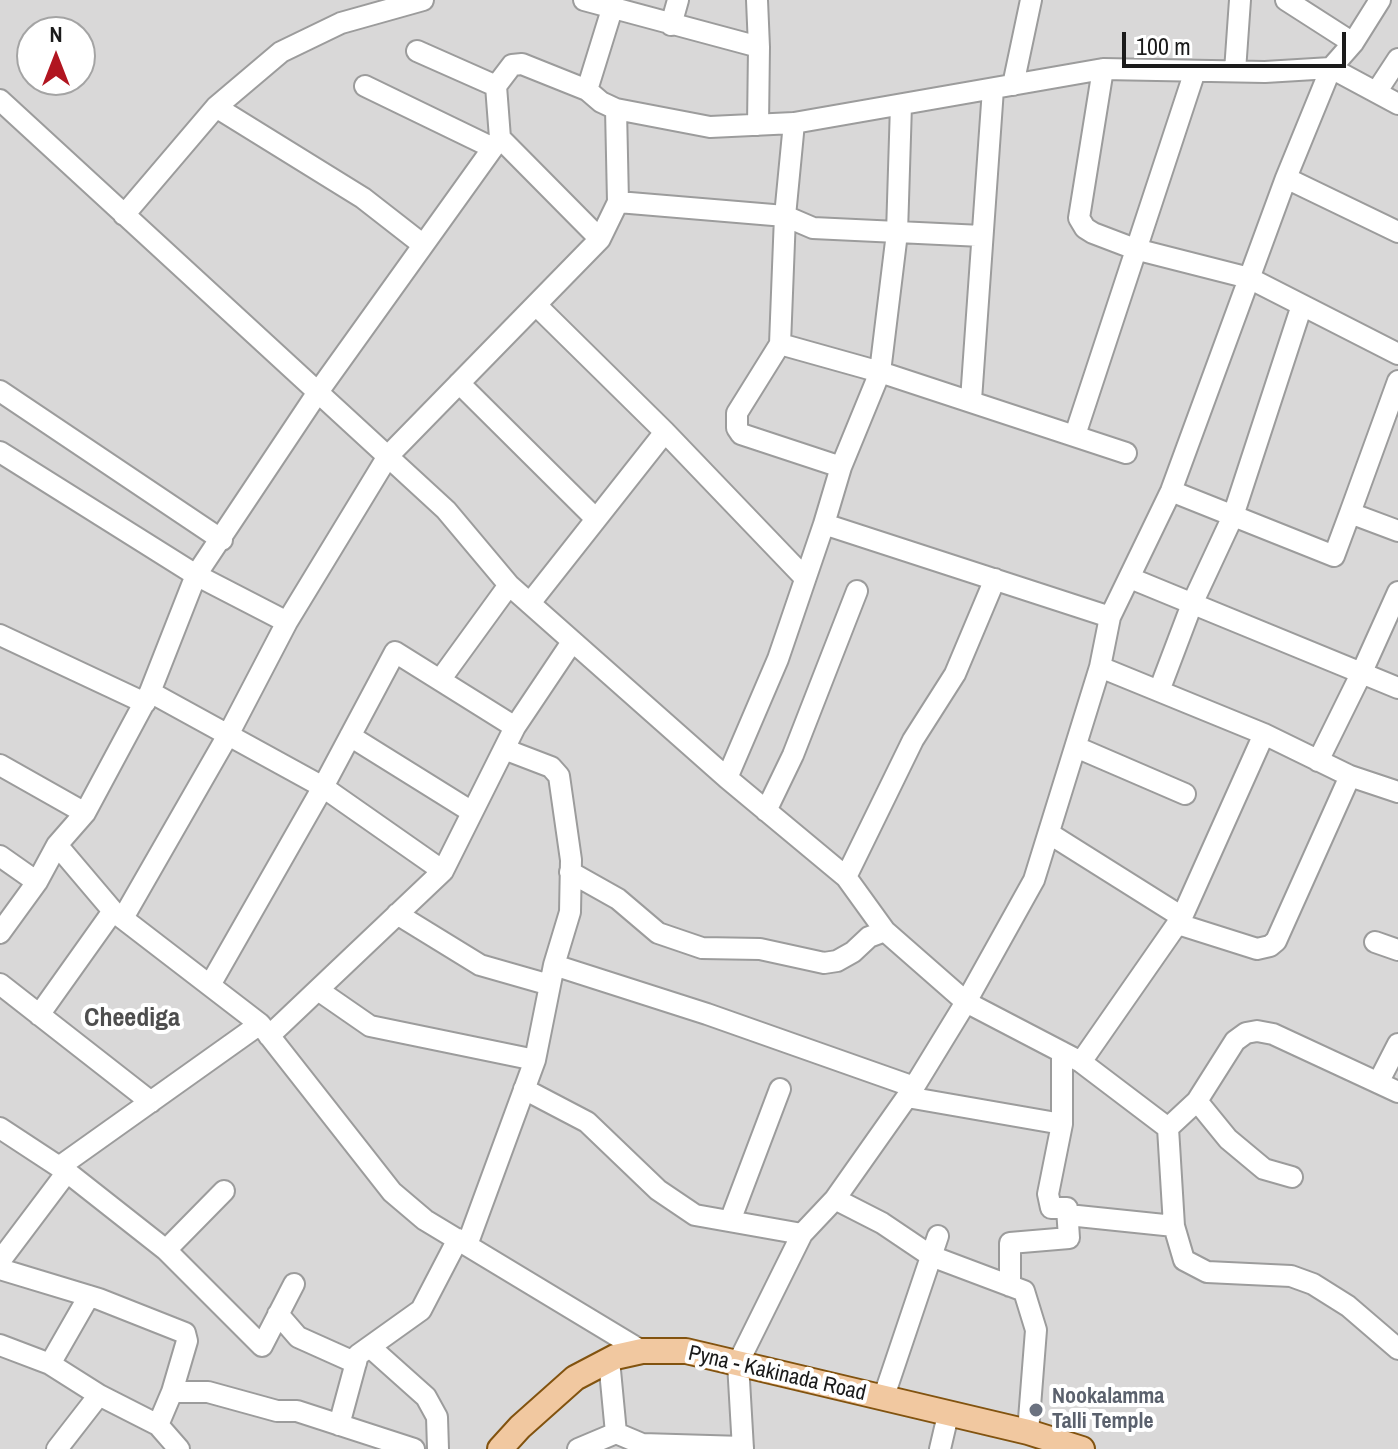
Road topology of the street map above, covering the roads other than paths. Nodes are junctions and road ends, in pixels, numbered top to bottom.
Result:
1 (423, 0) edge
2 (586, 0) edge
3 (678, 0) edge
4 (757, 0) edge
5 (1031, 0) edge
6 (1240, 0) edge
7 (1286, 0) edge
8 (1380, 0) edge
9 (613, 6) junction
10 (671, 25) junction
11 (1353, 43) junction
12 (759, 47) junction
13 (417, 51) dead end
14 (1398, 59) edge
15 (1331, 68) junction
16 (1103, 69) junction
17 (1195, 71) junction
18 (1235, 71) junction
19 (365, 86) dead end
20 (496, 86) junction
21 (1003, 87) junction
22 (587, 90) junction
23 (1377, 91) junction
24 (0, 100) edge
25 (1398, 104) edge
26 (901, 105) junction
27 (216, 107) junction
28 (616, 109) junction
29 (794, 123) junction
30 (758, 125) junction
31 (497, 143) junction
32 (1286, 178) junction
33 (618, 202) junction
34 (124, 215) junction
35 (785, 216) junction
36 (1398, 232) edge
37 (897, 233) junction
38 (982, 236) junction
39 (600, 239) junction
40 (422, 244) junction
41 (1135, 249) junction
42 (1249, 278) junction
43 (536, 305) junction
44 (1302, 305) junction
45 (780, 344) junction
46 (1398, 354) edge
47 (880, 372) junction
48 (1398, 381) edge
49 (459, 383) junction
50 (0, 391) edge
51 (318, 392) junction
52 (971, 400) junction
53 (665, 432) junction
54 (1075, 435) junction
55 (0, 452) edge
56 (1126, 453) dead end
57 (388, 456) junction
58 (841, 467) junction
59 (1171, 491) junction
60 (1350, 513) junction
61 (1233, 516) junction
62 (596, 519) junction
63 (824, 524) junction
64 (1398, 531) edge
65 (222, 540) junction
66 (196, 575) junction
67 (805, 578) junction
68 (1130, 578) junction
69 (995, 579) junction
70 (509, 585) junction
71 (857, 591) dead end
72 (1398, 592) edge
73 (530, 603) junction
74 (1192, 604) junction
75 (1110, 617) junction
76 (287, 622) junction
77 (0, 635) edge
78 (572, 642) junction
79 (1100, 667) junction
80 (1361, 674) junction
81 (440, 680) junction
82 (1398, 688) edge
83 (1159, 691) junction
84 (148, 698) junction
85 (515, 727) junction
86 (1264, 734) junction
87 (228, 735) junction
88 (350, 736) junction
89 (1076, 747) junction
90 (504, 749) junction
91 (1318, 761) junction
92 (0, 765) edge
93 (1350, 776) junction
94 (727, 778) junction
95 (323, 787) junction
96 (1398, 792) edge
97 (1185, 794) dead end
98 (766, 811) junction
99 (472, 812) junction
100 (85, 813) junction
101 (1050, 834) junction
102 (57, 845) junction
103 (0, 856) edge
104 (443, 871) junction
105 (570, 872) junction
106 (846, 877) junction
107 (37, 882) junction
108 (118, 914) junction
109 (397, 914) junction
110 (1180, 921) junction
111 (885, 931) junction
112 (0, 933) edge
113 (1375, 942) dead end
114 (1398, 950) edge
115 (552, 975) junction
116 (210, 985) junction
117 (2, 989) edge
118 (318, 990) junction
119 (966, 1002) junction
120 (39, 1015) junction
121 (264, 1030) junction
122 (1398, 1044) edge
123 (1062, 1052) junction
124 (535, 1060) junction
125 (1081, 1062) junction
126 (1379, 1081) junction
127 (524, 1089) junction
128 (780, 1089) dead end
129 (910, 1092) junction
130 (1398, 1092) edge
131 (1197, 1101) junction
132 (151, 1102) junction
133 (1062, 1124) junction
134 (0, 1128) edge
135 (1168, 1128) junction
136 (63, 1170) junction
137 (1292, 1177) dead end
138 (224, 1191) dead end
139 (835, 1199) junction
140 (1068, 1215) junction
141 (730, 1221) junction
142 (1174, 1226) junction
143 (9, 1230) edge
144 (802, 1234) junction
145 (938, 1236) dead end
146 (462, 1242) junction
147 (166, 1250) junction
148 (931, 1256) junction
149 (0, 1261) edge
150 (0, 1269) edge
151 (294, 1284) dead end
152 (1010, 1286) junction
153 (89, 1296) junction
154 (278, 1314) junction
155 (0, 1345) edge
156 (370, 1347) junction
157 (1398, 1349) edge
158 (642, 1351) junction
159 (609, 1360) junction
160 (356, 1363) junction
161 (738, 1363) junction
162 (50, 1364) junction
163 (172, 1392) junction
164 (99, 1395) junction
165 (883, 1399) junction
166 (948, 1415) junction
167 (158, 1425) junction
168 (339, 1425) junction
169 (616, 1433) junction
170 (1043, 1440) edge
171 (743, 1448) edge
172 (57, 1449) edge
173 (179, 1449) edge
174 (414, 1449) edge
175 (438, 1449) edge
176 (500, 1449) edge
177 (578, 1449) edge
178 (940, 1449) edge
179 (1082, 1449) edge

1 - 27 street
2 - 9 street
3 - 10 street
4 - 12 street
5 - 21 street
6 - 18 street
7 - 11 street
8 - 11 street
9 - 10 street
9 - 22 street
10 - 12 street
11 - 15 street
12 - 30 street
13 - 20 street
14 - 23 street
15 - 18 street
15 - 23 street
15 - 32 street
16 - 17 street
16 - 21 street
16 - 41 street
17 - 18 street
17 - 41 street
19 - 31 street
20 - 22 street
20 - 31 street
21 - 26 street
21 - 38 street
22 - 28 street
23 - 25 street
24 - 34 street
26 - 29 street
26 - 37 street
27 - 34 street
27 - 40 street
28 - 30 street
28 - 33 street
29 - 30 street
29 - 35 street
31 - 39 street
31 - 40 street
32 - 36 street
32 - 42 street
33 - 35 street
33 - 39 street
34 - 51 street
35 - 37 street
35 - 45 street
37 - 38 street
37 - 47 street
38 - 52 street
39 - 43 street
40 - 51 street
41 - 42 street
41 - 54 street
42 - 44 street
42 - 59 street
43 - 49 street
43 - 53 street
44 - 46 street
44 - 61 street
45 - 47 street
45 - 58 street
47 - 52 street
47 - 58 street
48 - 60 street
49 - 57 street
49 - 62 street
50 - 65 street
51 - 57 street
51 - 65 street
52 - 54 street
53 - 62 street
53 - 67 street
54 - 56 street
55 - 66 street
57 - 70 street
57 - 76 street
58 - 63 street
59 - 61 street
59 - 68 street
60 - 61 street
60 - 64 street
61 - 74 street
62 - 73 street
63 - 67 street
63 - 69 street
65 - 66 street
66 - 76 street
66 - 84 street
67 - 94 street
68 - 74 street
68 - 75 street
69 - 75 street
69 - 106 street
70 - 73 street
70 - 81 street
71 - 98 street
72 - 80 street
73 - 78 street
74 - 80 street
74 - 83 street
75 - 79 street
76 - 87 street
77 - 84 street
78 - 85 street
78 - 94 street
79 - 83 street
79 - 89 street
80 - 82 street
80 - 91 street
81 - 85 street
81 - 88 street
83 - 86 street
84 - 87 street
84 - 100 street
85 - 90 street
86 - 91 street
86 - 110 street
87 - 95 street
87 - 108 street
88 - 95 street
88 - 99 street
89 - 97 street
89 - 101 street
90 - 99 street
90 - 105 street
91 - 93 street
92 - 100 street
93 - 96 street
93 - 110 street
94 - 98 street
95 - 104 street
95 - 116 street
98 - 106 street
99 - 104 street
100 - 102 street
101 - 110 street
101 - 119 street
102 - 107 street
102 - 108 street
103 - 107 street
104 - 109 street
105 - 111 street
105 - 115 street
106 - 111 street
107 - 112 street
108 - 116 street
108 - 120 street
109 - 115 street
109 - 118 street
110 - 125 street
111 - 119 street
113 - 114 street
115 - 124 street
115 - 129 street
116 - 121 street
117 - 120 street
118 - 121 street
118 - 124 street
119 - 123 street
119 - 129 street
120 - 132 street
121 - 132 street
121 - 146 street
122 - 126 street
123 - 125 street
123 - 133 street
124 - 127 street
125 - 135 street
126 - 130 street
126 - 131 street
127 - 141 street
127 - 146 street
128 - 141 street
129 - 133 street
129 - 139 street
131 - 135 street
131 - 137 street
132 - 136 street
133 - 140 street
134 - 136 street
135 - 142 street
136 - 143 street
136 - 147 street
138 - 147 street
139 - 144 street
139 - 148 street
140 - 142 street
140 - 152 street
141 - 144 street
142 - 157 street
143 - 149 street
144 - 161 street
145 - 148 street
146 - 156 street
146 - 158 street
147 - 154 street
148 - 152 street
148 - 165 street
150 - 153 street
151 - 154 street
152 - 170 street
153 - 162 street
153 - 163 street
154 - 160 street
155 - 162 street
156 - 160 street
156 - 175 street
158 - 159 main road, Pyna - Kakinada Road
158 - 161 main road, Pyna - Kakinada Road
159 - 169 street
159 - 176 main road, Pyna - Kakinada Road
160 - 168 street
161 - 165 main road, Pyna - Kakinada Road
161 - 171 street
162 - 164 street
163 - 167 street
163 - 168 street
164 - 167 street
164 - 172 street
165 - 166 main road, Pyna - Kakinada Road
166 - 170 main road, Pyna - Kakinada Road
166 - 178 street
167 - 173 street
168 - 174 street
169 - 171 street
169 - 177 street
170 - 179 main road, Pyna - Kakinada Road

